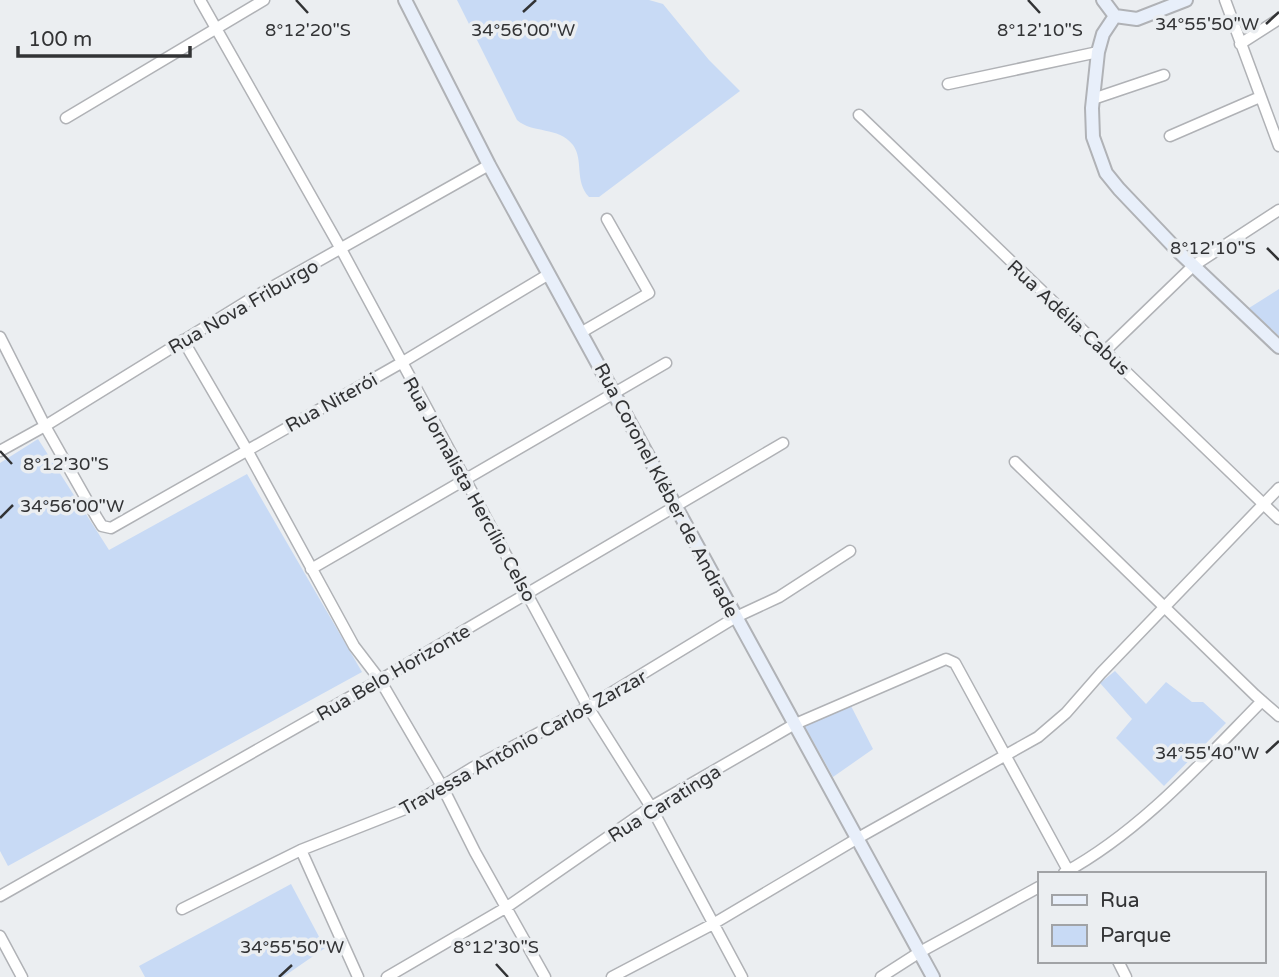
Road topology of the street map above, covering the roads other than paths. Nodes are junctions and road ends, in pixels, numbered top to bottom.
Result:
1 (200, 0) edge
2 (264, 0) edge
3 (405, 0) edge
4 (1103, 0) edge
5 (1186, 0) edge
6 (1225, 0) edge
7 (1115, 16) junction
8 (1279, 19) edge
9 (216, 28) junction
10 (1240, 44) junction
11 (1098, 52) junction
12 (1164, 75) dead end
13 (948, 84) dead end
14 (1260, 97) junction
15 (1093, 99) junction
16 (859, 115) dead end
17 (66, 118) dead end
18 (1170, 136) dead end
19 (1279, 146) edge
20 (489, 165) junction
21 (1279, 210) edge
22 (607, 219) dead end
23 (341, 249) junction
24 (1194, 266) junction
25 (550, 274) junction
26 (582, 332) junction
27 (0, 337) edge
28 (183, 340) junction
29 (1279, 347) edge
30 (1105, 351) junction
31 (401, 363) junction
32 (666, 363) dead end
33 (612, 392) junction
34 (46, 426) junction
35 (783, 443) dead end
36 (247, 450) junction
37 (0, 451) edge
38 (1014, 462) dead end
39 (464, 479) junction
40 (1279, 488) edge
41 (677, 504) junction
42 (1264, 505) junction
43 (1279, 519) edge
44 (850, 551) dead end
45 (311, 569) junction
46 (528, 593) junction
47 (1165, 606) junction
48 (736, 617) junction
49 (380, 681) junction
50 (1262, 701) junction
51 (588, 707) junction
52 (1279, 716) edge
53 (793, 725) junction
54 (1003, 755) junction
55 (443, 788) junction
56 (651, 807) junction
57 (858, 838) junction
58 (301, 850) junction
59 (1067, 872) edge
60 (1069, 872) edge
61 (1038, 888) edge
62 (0, 896) edge
63 (507, 907) junction
64 (182, 909) dead end
65 (713, 924) junction
66 (0, 936) edge
67 (920, 952) junction
68 (22, 977) edge
69 (358, 977) edge
70 (387, 977) edge
71 (545, 977) edge
72 (612, 977) edge
73 (742, 977) edge
74 (880, 977) edge
75 (933, 977) edge

1 - 9 street, Rua Jornalista Hercílio Celso
2 - 9 street
3 - 20 main road, Rua Coronel Kléber de Andrade
4 - 7 main road
5 - 7 main road
6 - 10 street
7 - 11 main road
8 - 10 street
9 - 17 street
9 - 23 street, Rua Jornalista Hercílio Celso
10 - 14 street
11 - 13 street
11 - 15 main road
12 - 15 street
14 - 18 street
14 - 19 street
15 - 24 main road
16 - 30 street, Rua Adélia Cabus
20 - 23 street, Rua Nova Friburgo
20 - 25 main road, Rua Coronel Kléber de Andrade
21 - 24 street
22 - 26 street
23 - 28 street, Rua Nova Friburgo
23 - 31 street, Rua Jornalista Hercílio Celso
24 - 29 main road
24 - 30 street
25 - 26 main road, Rua Coronel Kléber de Andrade
25 - 31 street, Rua Niterói
26 - 33 main road, Rua Coronel Kléber de Andrade
27 - 34 street
28 - 34 street, Rua Nova Friburgo
28 - 36 street
30 - 42 street, Rua Adélia Cabus
31 - 36 street, Rua Niterói
31 - 39 street, Rua Jornalista Hercílio Celso
32 - 33 street
33 - 39 street
33 - 41 main road, Rua Coronel Kléber de Andrade
34 - 36 street, Rua Niterói
34 - 37 street, Rua Nova Friburgo
35 - 41 street, Rua Belo Horizonte
36 - 45 street
38 - 47 street
39 - 45 street
39 - 46 street, Rua Jornalista Hercílio Celso
40 - 42 street
41 - 46 street, Rua Belo Horizonte
41 - 48 main road, Rua Coronel Kléber de Andrade
42 - 43 street, Rua Adélia Cabus
42 - 47 street
44 - 48 street, Travessa Antônio Carlos Zarzar
45 - 49 street
46 - 49 street, Rua Belo Horizonte
46 - 51 street, Rua Jornalista Hercílio Celso
47 - 50 street
47 - 54 street
48 - 51 street, Travessa Antônio Carlos Zarzar
48 - 53 main road, Rua Coronel Kléber de Andrade
49 - 55 street
49 - 62 street, Rua Belo Horizonte
50 - 52 street
50 - 60 street
51 - 55 street, Travessa Antônio Carlos Zarzar
51 - 56 street, Rua Jornalista Hercílio Celso
53 - 54 street, Rua Caratinga
53 - 56 street, Rua Caratinga
53 - 57 main road, Rua Coronel Kléber de Andrade
54 - 57 street
54 - 59 street
55 - 58 street, Travessa Antônio Carlos Zarzar
55 - 63 street
56 - 63 street, Rua Caratinga
56 - 65 street, Rua Jornalista Hercílio Celso
57 - 65 street
57 - 67 main road, Rua Coronel Kléber de Andrade
58 - 64 street, Travessa Antônio Carlos Zarzar
58 - 69 street
61 - 67 street
63 - 70 street, Rua Caratinga
63 - 71 street
65 - 72 street
65 - 73 street, Rua Jornalista Hercílio Celso
66 - 68 street
67 - 74 street
67 - 75 main road, Rua Coronel Kléber de Andrade

